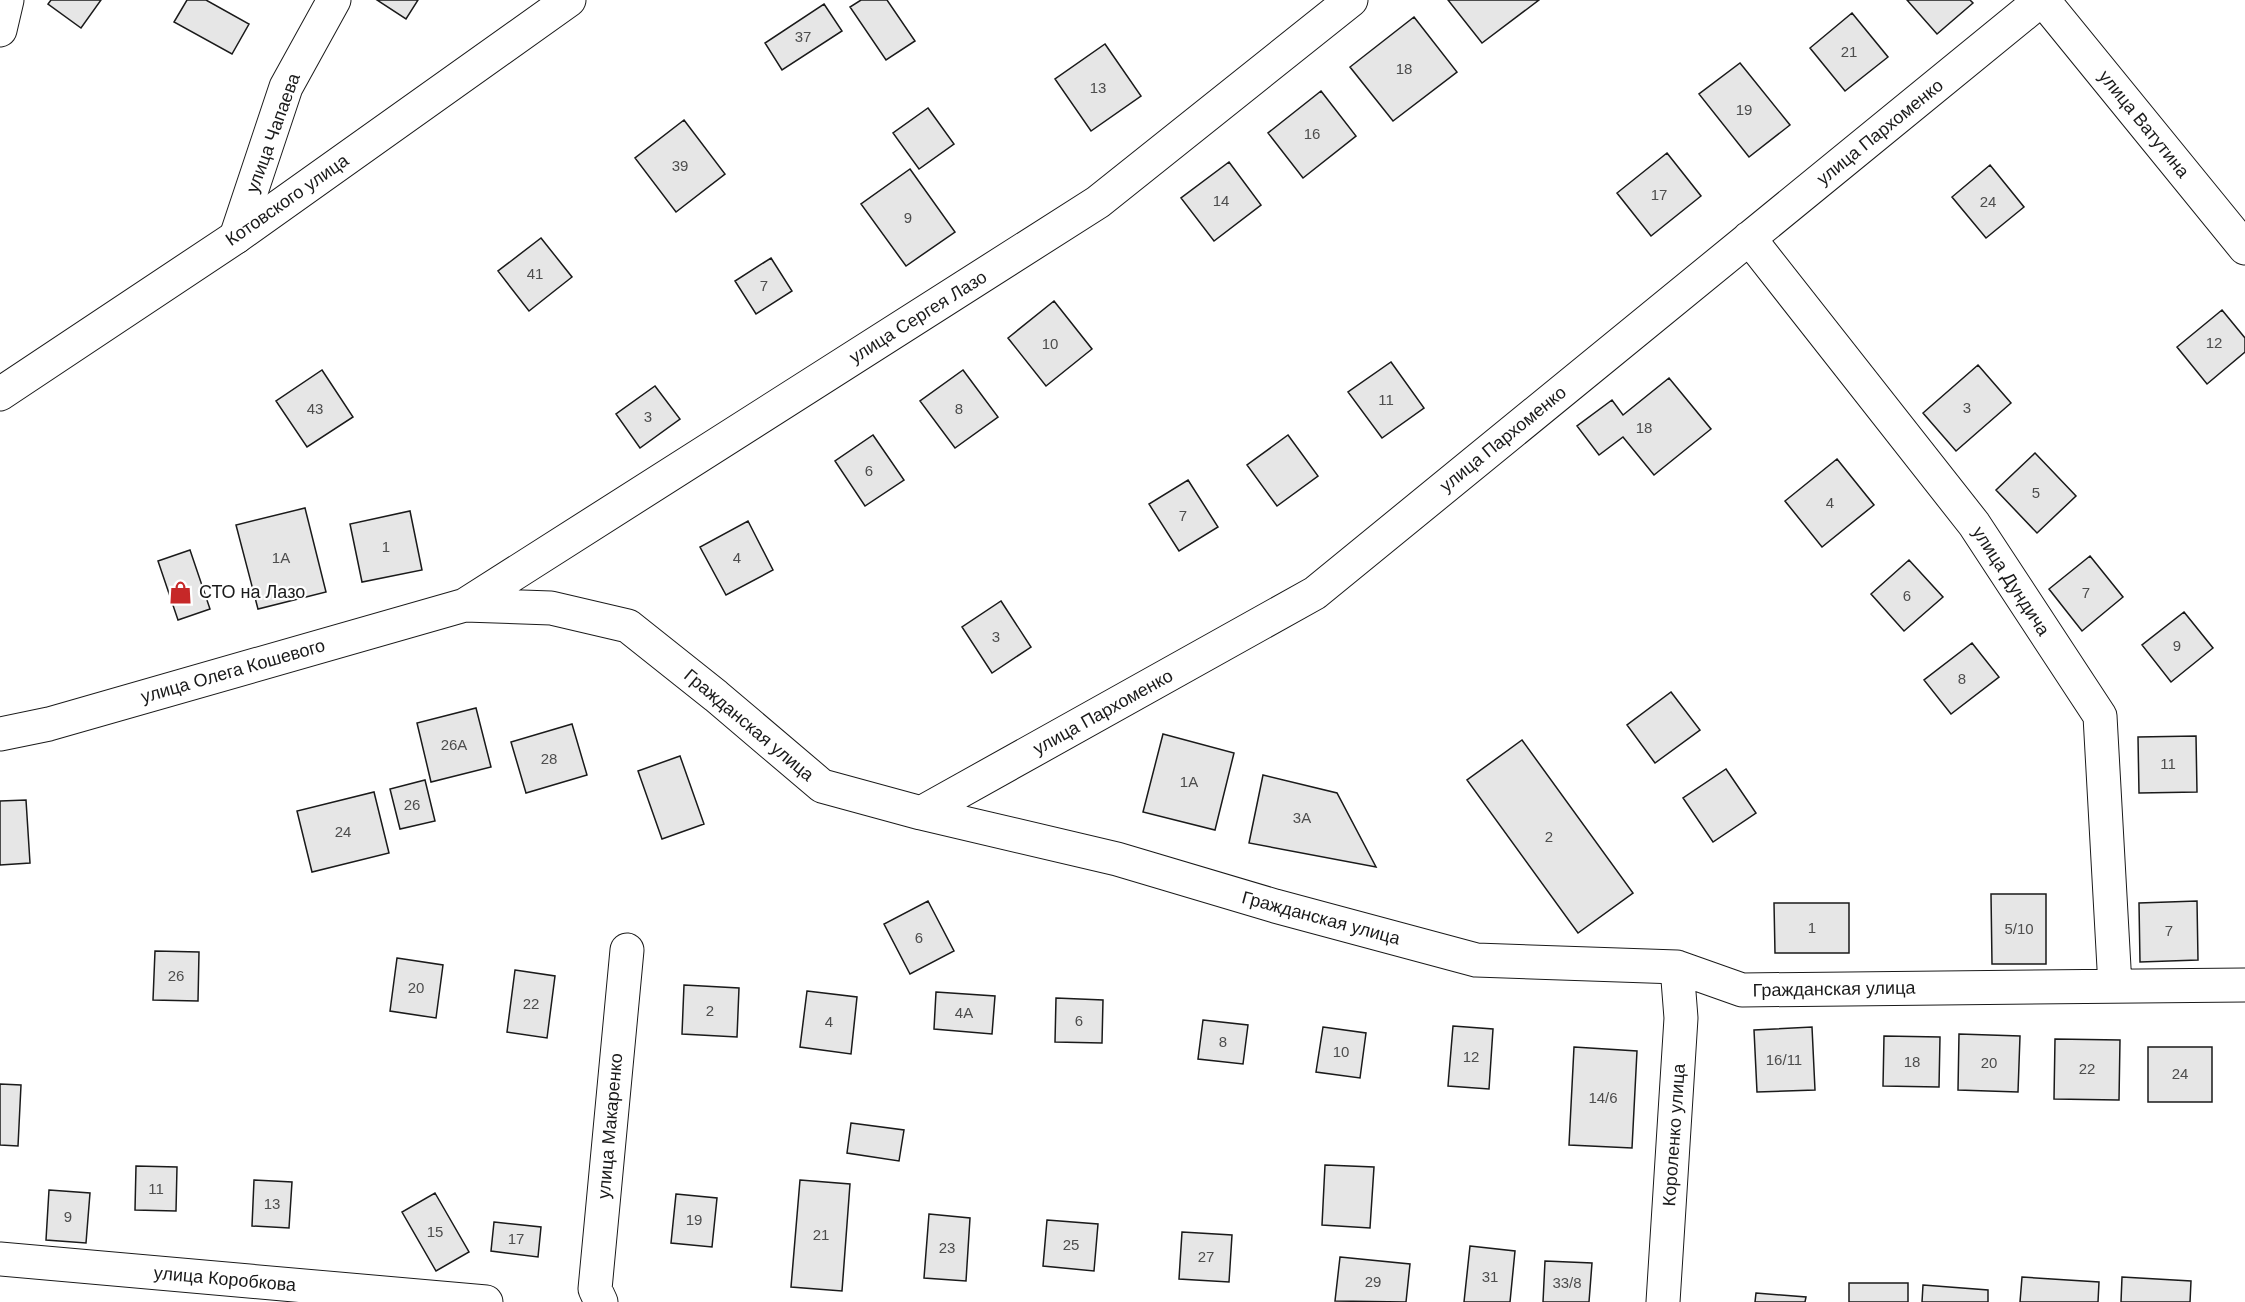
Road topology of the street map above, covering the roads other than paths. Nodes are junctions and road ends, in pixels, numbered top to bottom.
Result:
1 (7, 0) edge
2 (334, 0) edge
3 (569, 0) edge
4 (1351, 0) edge
5 (2042, 0) edge
6 (0, 30) edge
7 (236, 237) junction
8 (1749, 238) junction
9 (2245, 248) edge
10 (0, 394) edge
11 (465, 605) junction
12 (0, 734) edge
13 (921, 813) junction
14 (627, 950) dead end
15 (1677, 967) junction
16 (2245, 985) edge
17 (2115, 986) junction
18 (0, 1259) edge
19 (486, 1302) edge
20 (601, 1302) edge
21 (1663, 1302) edge

1 - 6 street
2 - 7 street, улица Чапаева
3 - 7 street, Котовского улица
4 - 11 street, улица Сергея Лазо
5 - 8 street, улица Пархоменко
5 - 9 street, улица Ватутина
7 - 10 street, Котовского улица
8 - 13 street, улица Пархоменко
8 - 17 street, улица Дундича
11 - 12 street, улица Олега Кошевого
11 - 13 street, Гражданская улица
13 - 15 street, Гражданская улица
14 - 20 street, улица Макаренко
15 - 17 street, Гражданская улица
15 - 21 street, Короленко улица
16 - 17 street, Гражданская улица
18 - 19 street, улица Коробкова

